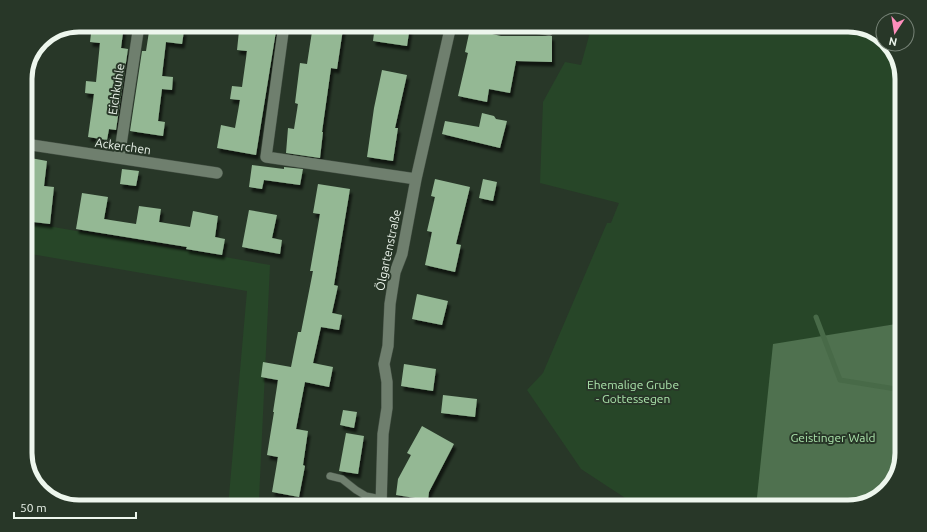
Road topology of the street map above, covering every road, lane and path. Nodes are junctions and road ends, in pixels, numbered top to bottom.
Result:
1 (138, 32) edge
2 (283, 32) edge
3 (448, 32) edge
4 (32, 145) edge
5 (118, 158) junction
6 (217, 172) dead end
7 (416, 179) junction
8 (330, 476) dead end
9 (375, 500) edge
10 (381, 500) edge

1 - 5 street, Eichkuhle
2 - 7 street
3 - 7 street, Ölgartenstraße
4 - 5 street, Ackerchen
5 - 6 street, Ackerchen
7 - 10 street, Ölgartenstraße
8 - 9 lane

